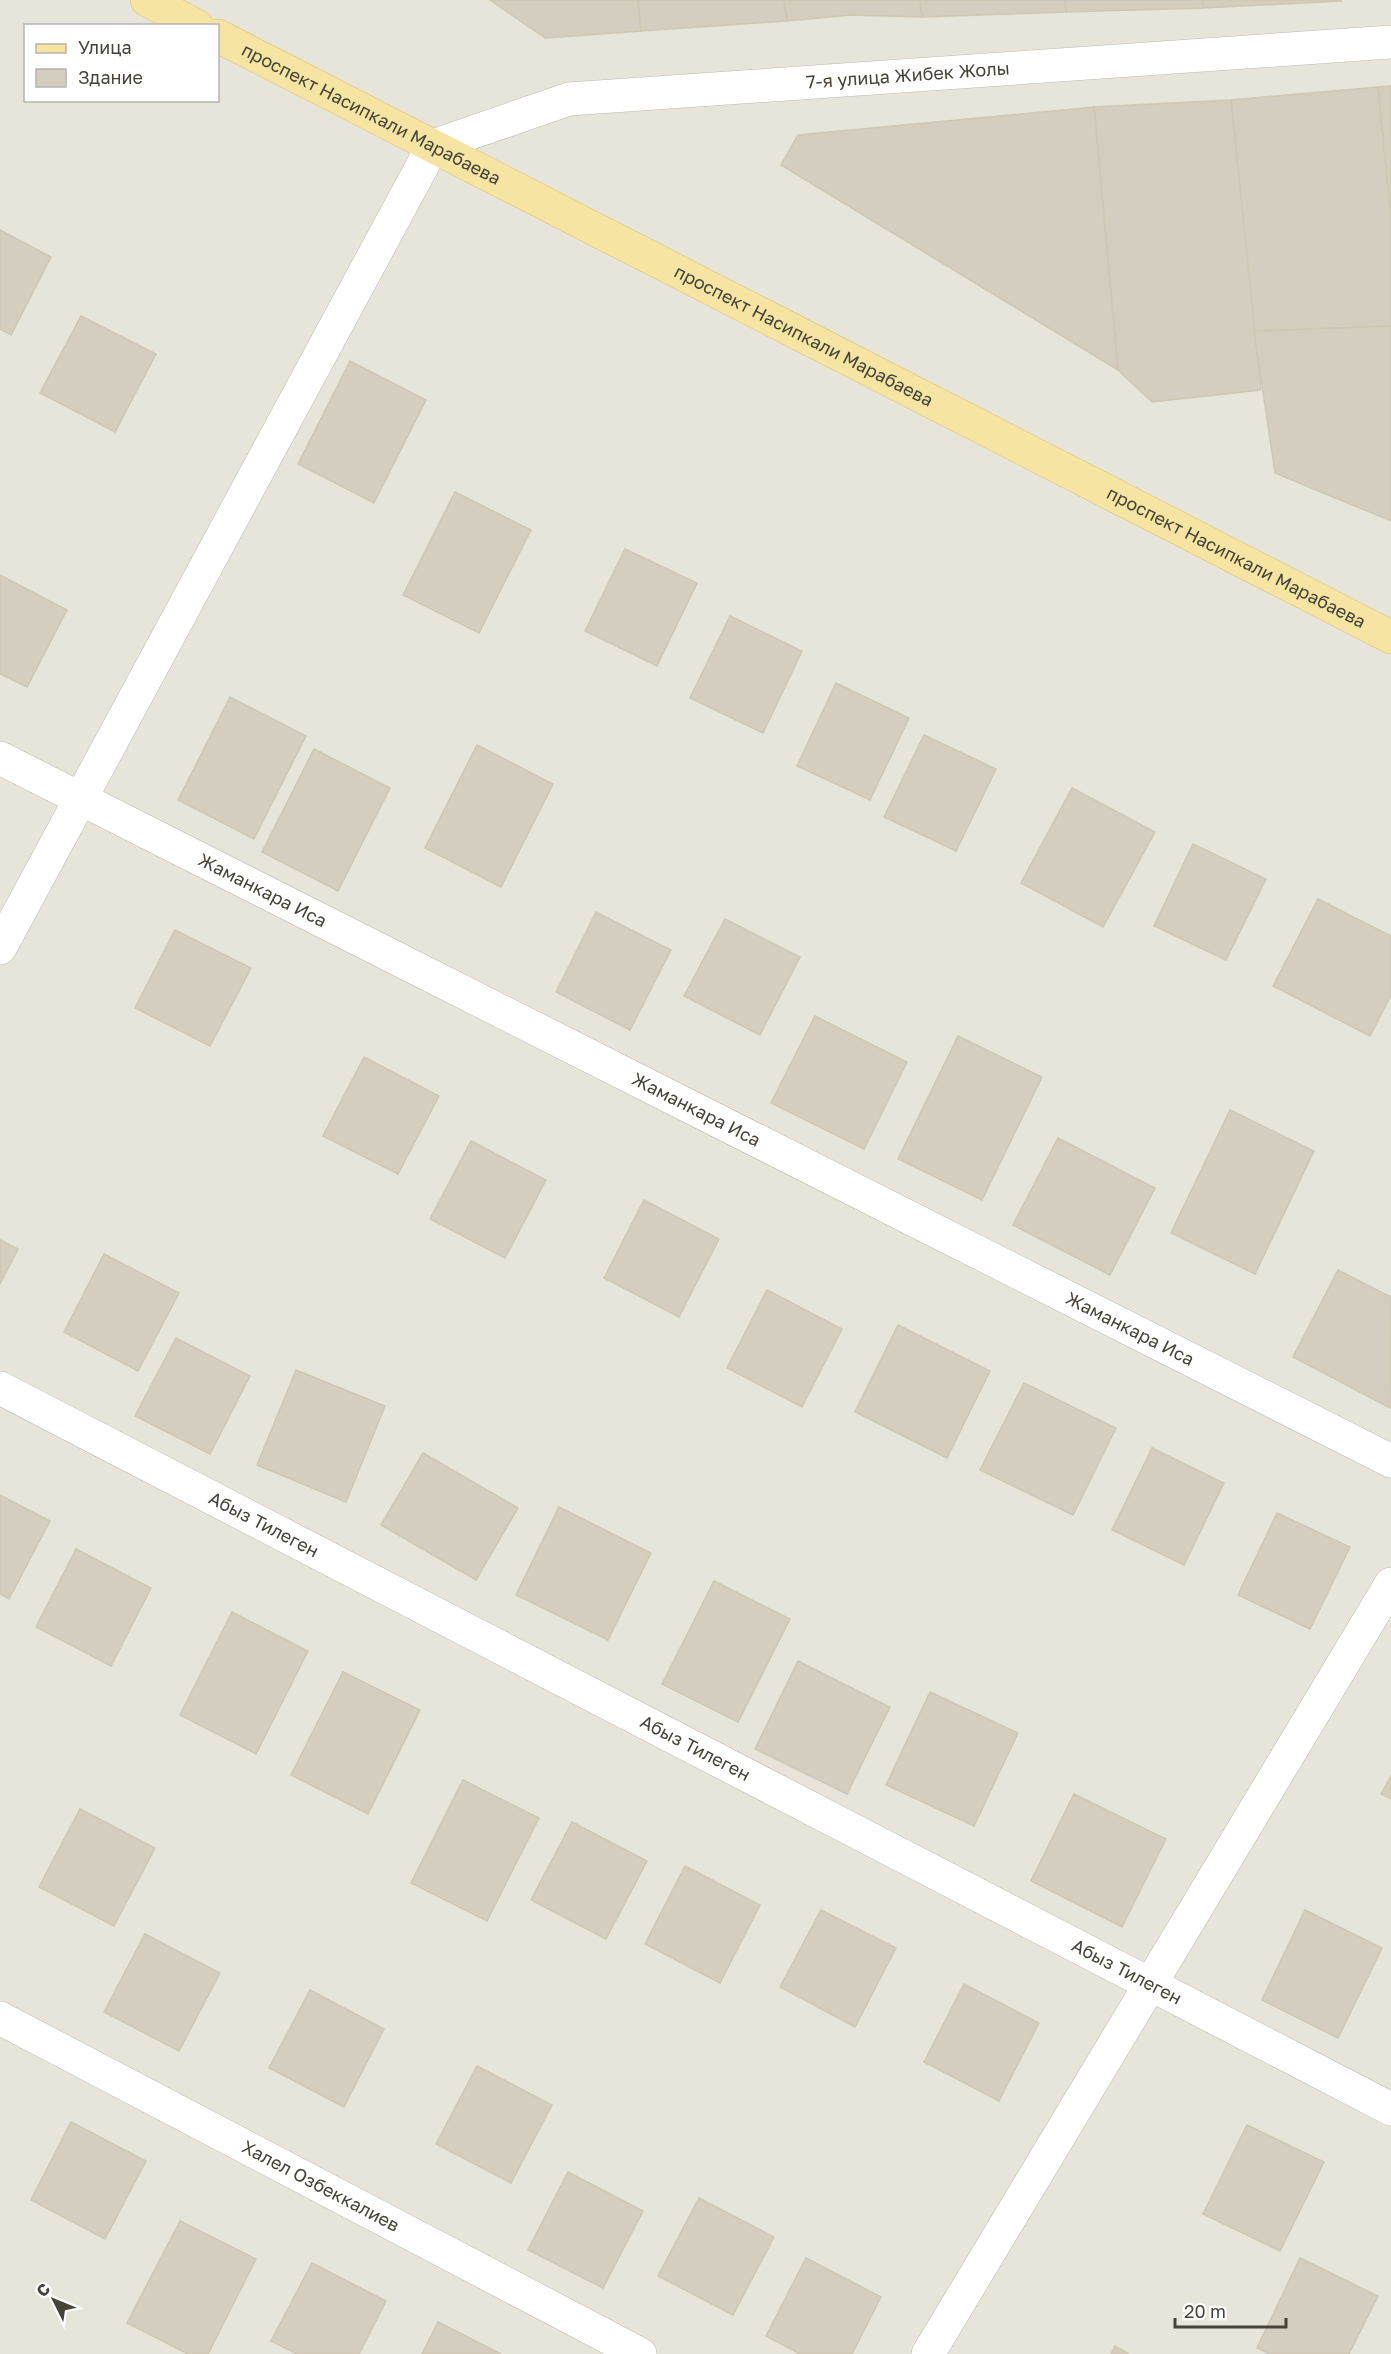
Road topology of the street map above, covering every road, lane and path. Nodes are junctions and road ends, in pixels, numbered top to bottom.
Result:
1 (147, 0) edge
2 (193, 24) edge
3 (219, 37) edge
4 (1391, 42) edge
5 (433, 146) junction
6 (1391, 637) edge
7 (0, 758) edge
8 (81, 799) junction
9 (0, 948) edge
10 (0, 1388) edge
11 (1391, 1461) edge
12 (1391, 1584) edge
13 (1150, 1984) junction
14 (0, 2018) edge
15 (1391, 2109) edge
16 (640, 2354) edge
17 (928, 2354) edge

1 - 2 main road
3 - 5 main road, проспект Насипкали Марабаева
4 - 5 street, 7-я улица Жибек Жолы
5 - 6 main road, проспект Насипкали Марабаева
5 - 8 street
7 - 8 street, Жаманкара Иса
8 - 9 street
8 - 11 street, Жаманкара Иса
10 - 13 street, Абыз Тилеген
12 - 13 street
13 - 15 street, Абыз Тилеген
13 - 17 street
14 - 16 street, Халел Озбеккалиев

